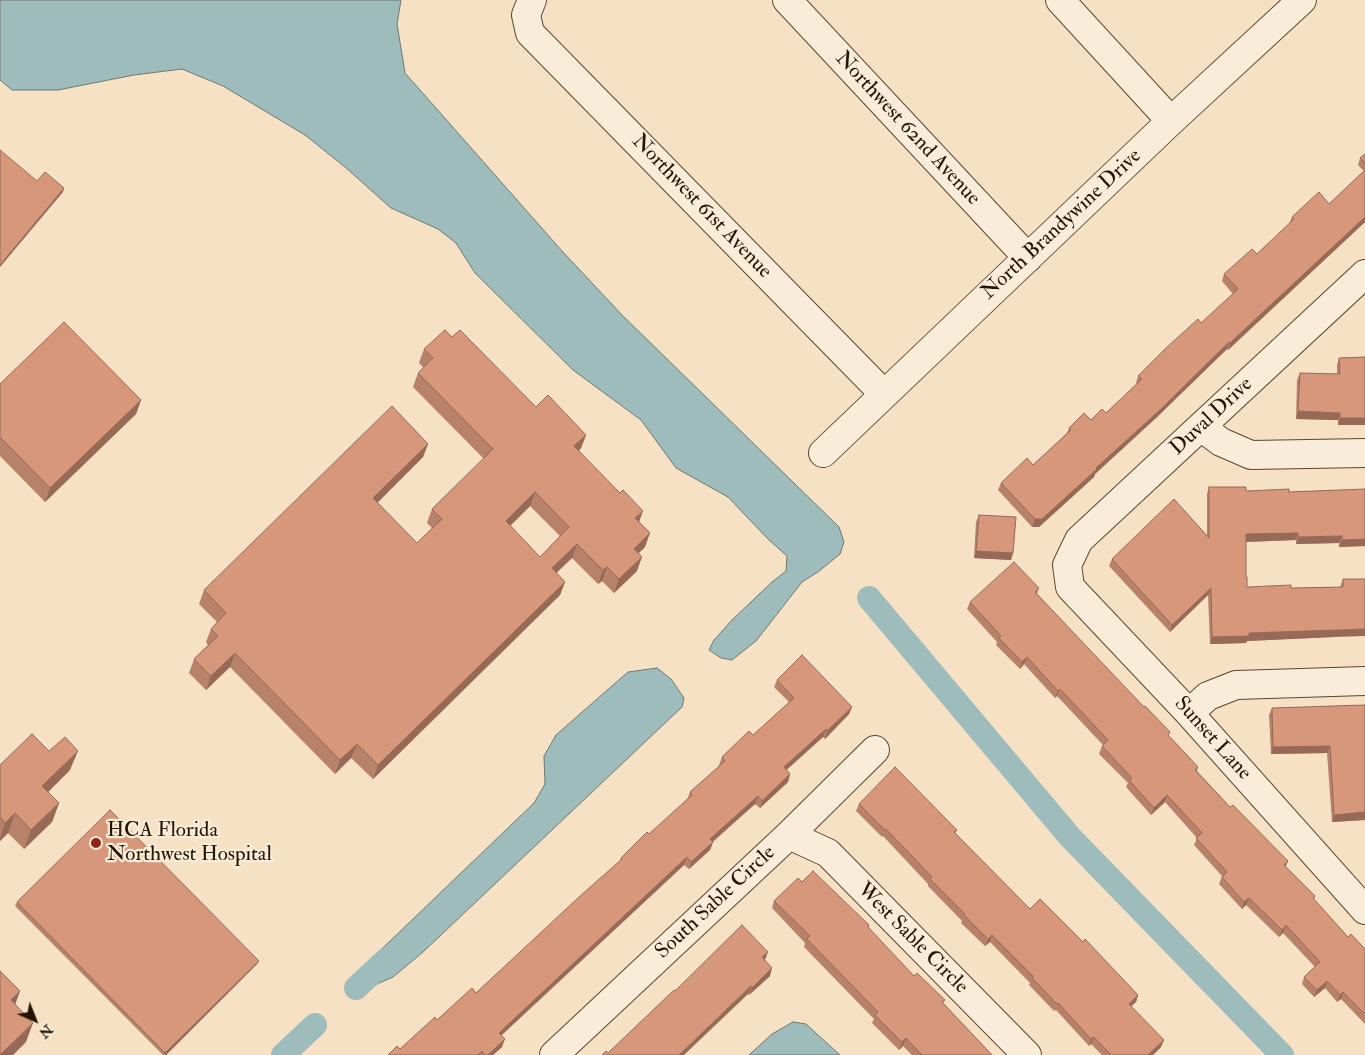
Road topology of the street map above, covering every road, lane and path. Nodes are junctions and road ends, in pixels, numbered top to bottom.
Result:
1 (787, 0) edge
2 (1060, 0) edge
3 (1302, 0) edge
4 (529, 7) edge
5 (1171, 122) junction
6 (1028, 258) junction
7 (1365, 274) edge
8 (884, 394) junction
9 (1201, 427) junction
10 (823, 453) dead end
11 (1365, 453) edge
12 (1067, 565) joint
13 (1365, 681) edge
14 (1189, 713) junction
15 (876, 750) dead end
16 (790, 835) junction
17 (1365, 910) edge
18 (554, 1055) edge
19 (1027, 1055) edge

1 - 6 street, Northwest 62nd Avenue
2 - 5 street
3 - 5 street, North Brandywine Drive
4 - 8 street, Northwest 61st Avenue
5 - 6 street, North Brandywine Drive
6 - 8 street, North Brandywine Drive
7 - 9 street, Duval Drive
8 - 10 street, North Brandywine Drive
9 - 11 street
9 - 12 street, Duval Drive
12 - 14 street, Sunset Lane
13 - 14 street
14 - 17 street, Sunset Lane
15 - 16 street, South Sable Circle
16 - 18 street, South Sable Circle
16 - 19 street, West Sable Circle

